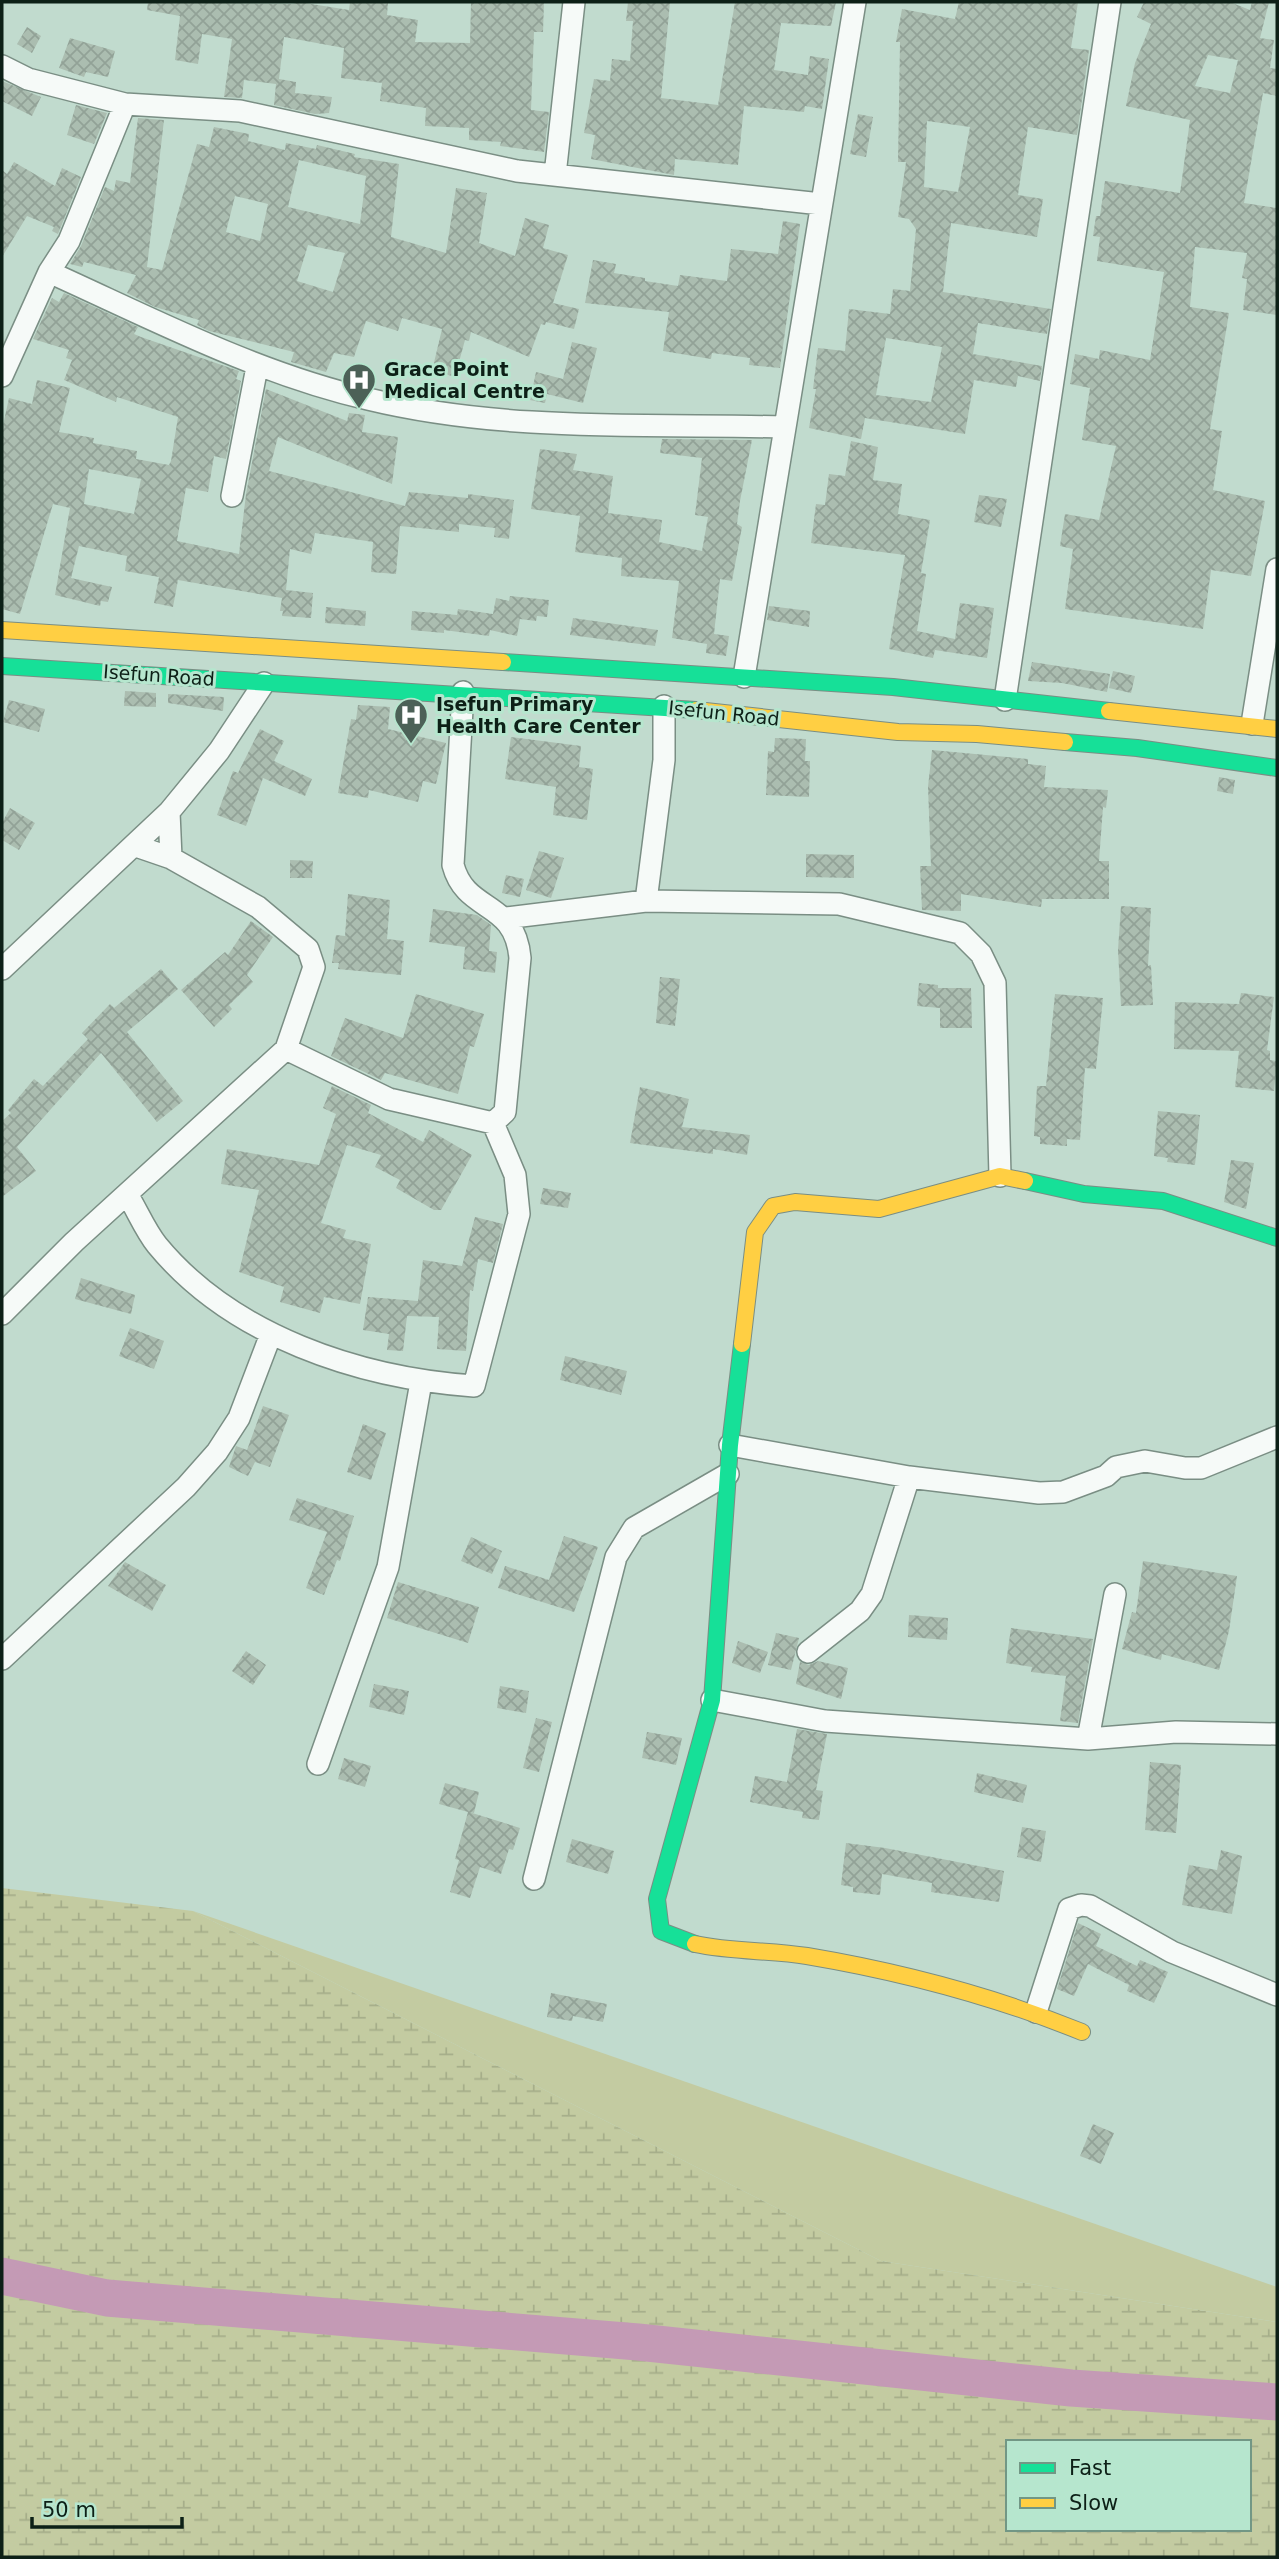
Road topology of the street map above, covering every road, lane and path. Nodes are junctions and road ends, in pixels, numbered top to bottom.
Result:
1 (574, 2) edge
2 (855, 2) edge
3 (1110, 2) edge
4 (2, 66) edge
5 (125, 104) junction
6 (555, 175) junction
7 (821, 204) junction
8 (49, 272) junction
9 (7, 344) edge
10 (257, 367) junction
11 (2, 376) edge
12 (785, 427) junction
13 (232, 496) dead end
14 (1277, 569) edge
15 (2, 630) edge
16 (2, 666) edge
17 (744, 677) junction
18 (264, 683) junction
19 (463, 692) junction
20 (1005, 700) junction
21 (664, 706) junction
22 (1252, 724) junction
23 (1277, 729) edge
24 (1277, 768) edge
25 (169, 812) junction
26 (136, 846) junction
27 (171, 858) junction
28 (646, 901) junction
29 (506, 918) junction
30 (2, 969) edge
31 (286, 1049) junction
32 (494, 1123) junction
33 (1000, 1176) junction
34 (127, 1194) junction
35 (1277, 1238) edge
36 (2, 1314) edge
37 (271, 1334) junction
38 (421, 1382) junction
39 (1277, 1437) edge
40 (730, 1444) junction
41 (728, 1474) junction
42 (909, 1477) junction
43 (1115, 1594) dead end
44 (808, 1652) dead end
45 (2, 1659) edge
46 (712, 1700) junction
47 (1277, 1734) edge
48 (1088, 1739) junction
49 (317, 1764) dead end
50 (534, 1879) dead end
51 (1277, 1995) edge
52 (1036, 2012) junction
53 (1082, 2032) dead end

1 - 6 street
2 - 7 street
3 - 20 street
4 - 5 street
5 - 6 street
5 - 8 street
6 - 7 street
7 - 12 street
8 - 9 street
8 - 10 street
9 - 11 street
10 - 12 street
10 - 13 street
12 - 17 street
14 - 22 street
15 - 17 street, Isefun Road
16 - 18 street, Isefun Road
17 - 20 street, Isefun Road
18 - 19 street, Isefun Road
18 - 25 street
19 - 21 street, Isefun Road
19 - 29 street
20 - 22 street, Isefun Road
21 - 24 street, Isefun Road
21 - 28 street
22 - 23 street, Isefun Road
25 - 26 street
25 - 27 street
26 - 27 street
26 - 30 street
27 - 31 street
28 - 29 street
28 - 33 street
29 - 32 street
31 - 32 street
31 - 34 street
32 - 38 street
33 - 35 street
33 - 40 street
34 - 36 street
34 - 37 street
37 - 38 street
37 - 45 street
38 - 49 street
39 - 42 street
40 - 41 street
40 - 42 street
41 - 46 street
41 - 50 street
42 - 44 street
43 - 48 street
46 - 48 street
46 - 52 street
47 - 48 street
51 - 52 street
52 - 53 street

